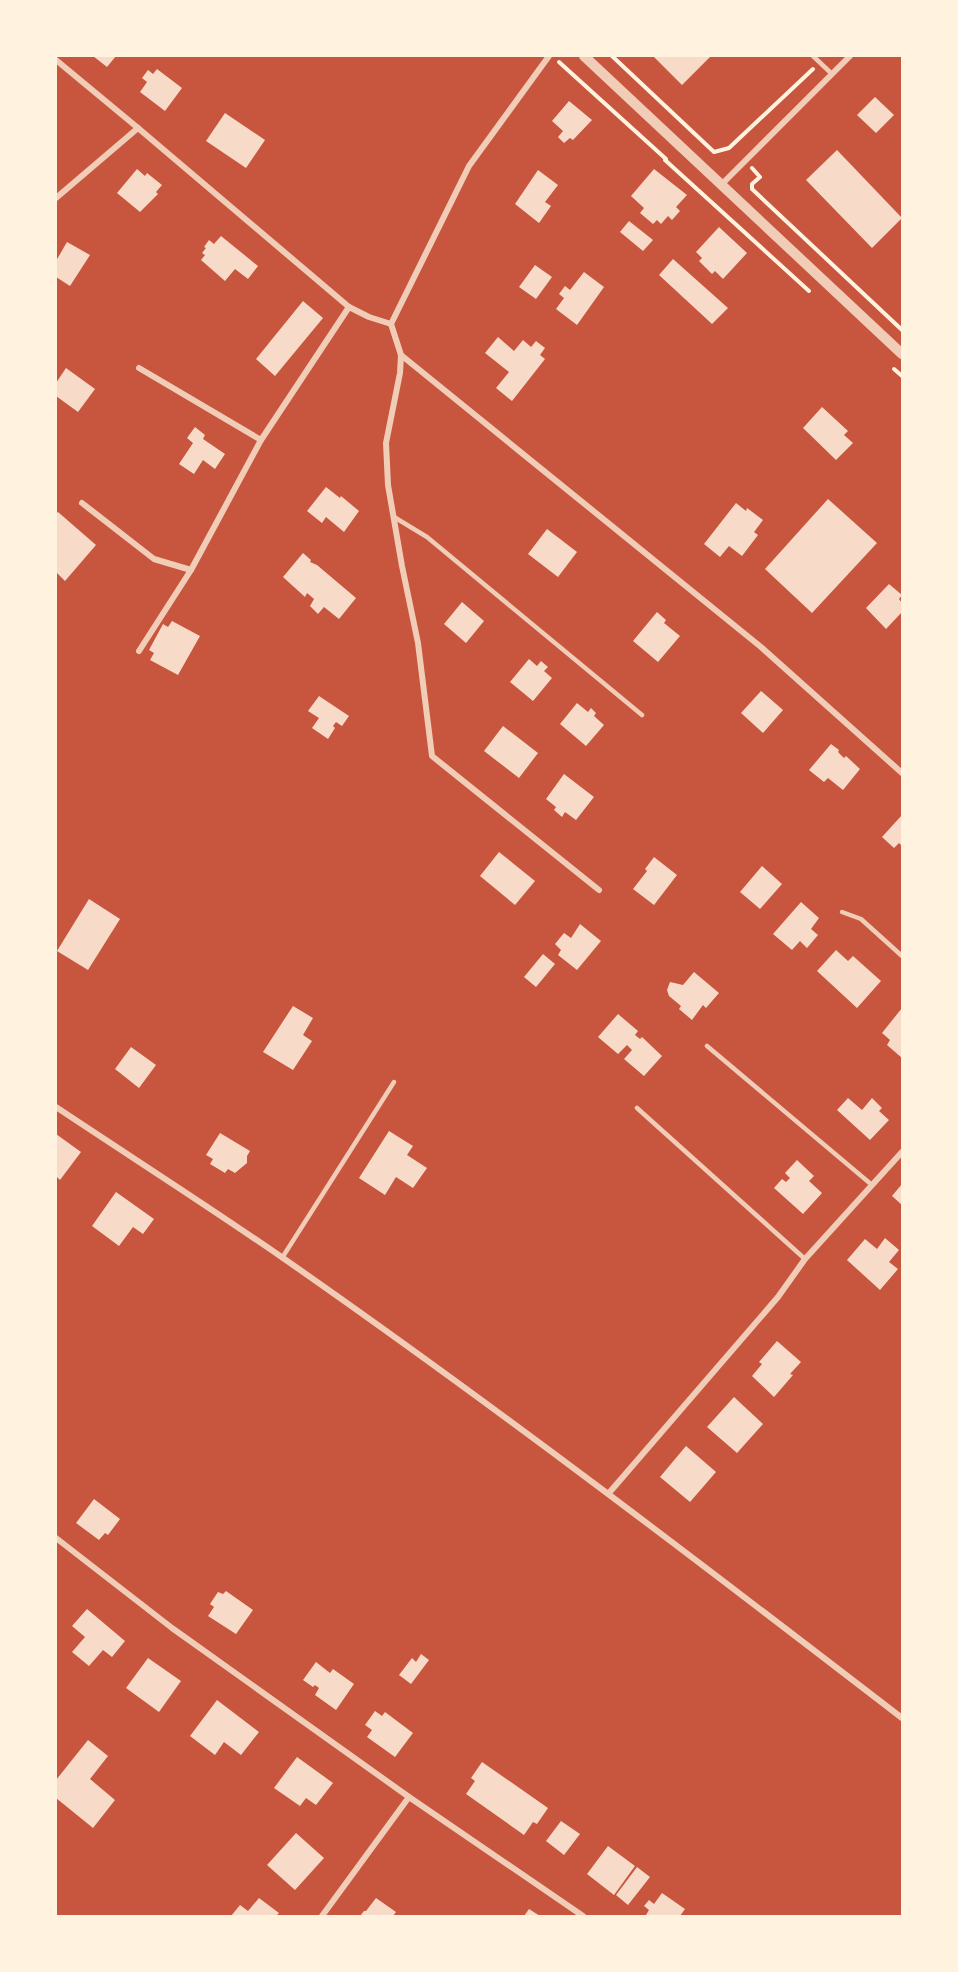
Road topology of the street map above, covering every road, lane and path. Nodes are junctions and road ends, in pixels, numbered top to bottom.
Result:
1 (549, 56) edge
2 (584, 56) edge
3 (612, 56) edge
4 (813, 56) edge
5 (850, 56) edge
6 (56, 60) edge
7 (820, 62) junction
8 (832, 74) junction
9 (138, 128) junction
10 (665, 160) dead end
11 (760, 177) dead end
12 (722, 184) junction
13 (56, 198) edge
14 (815, 296) dead end
15 (348, 307) junction
16 (391, 324) junction
17 (903, 330) edge
18 (903, 354) edge
19 (401, 355) junction
20 (139, 368) dead end
21 (894, 368) dead end
22 (903, 376) edge
23 (261, 440) junction
24 (82, 503) dead end
25 (394, 517) junction
26 (191, 570) junction
27 (138, 651) dead end
28 (642, 716) dead end
29 (903, 773) edge
30 (599, 890) dead end
31 (842, 912) dead end
32 (903, 956) edge
33 (707, 1046) dead end
34 (394, 1082) dead end
35 (56, 1107) edge
36 (637, 1108) dead end
37 (903, 1152) edge
38 (872, 1185) junction
39 (282, 1258) junction
40 (805, 1259) junction
41 (609, 1493) junction
42 (56, 1538) edge
43 (903, 1718) edge
44 (409, 1797) junction
45 (322, 1917) edge
46 (583, 1917) edge

1 - 16 street
2 - 12 street
3 - 7 path
4 - 7 lane
5 - 8 street
6 - 9 street
7 - 8 lane
8 - 12 street
9 - 13 street
9 - 15 street
10 - 14 path
11 - 17 path
12 - 18 street
15 - 16 street
15 - 23 street
16 - 19 street
19 - 25 street
19 - 29 street
20 - 23 street
21 - 22 path
23 - 26 street
24 - 26 street
25 - 28 lane
25 - 30 street
26 - 27 street
31 - 32 lane
33 - 38 lane
34 - 39 lane
35 - 39 street
36 - 40 lane
37 - 38 street
38 - 40 street
39 - 41 street
40 - 41 street
41 - 43 street
42 - 44 street
44 - 45 street
44 - 46 street

